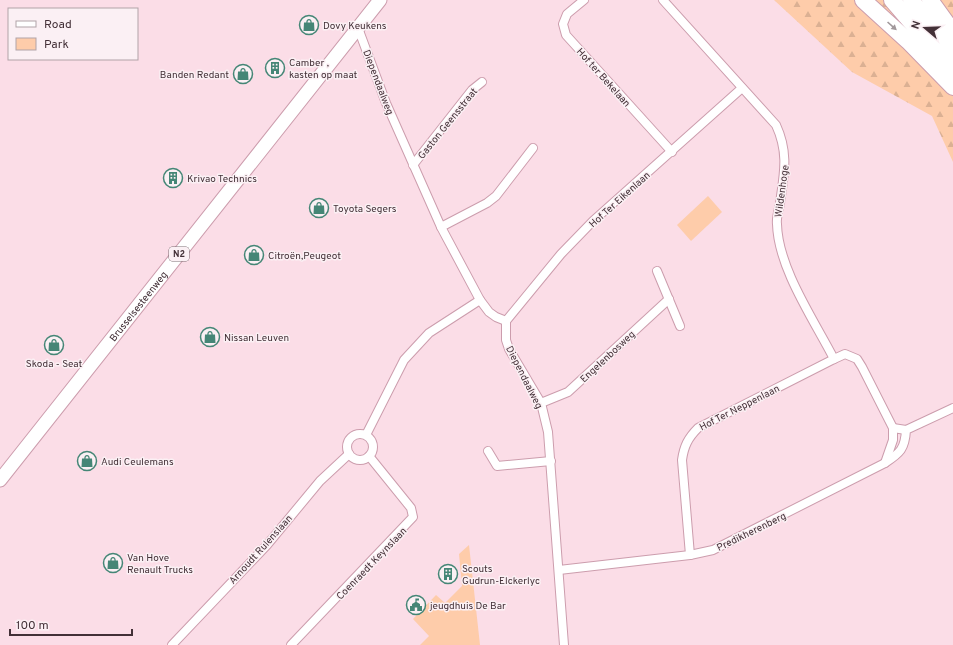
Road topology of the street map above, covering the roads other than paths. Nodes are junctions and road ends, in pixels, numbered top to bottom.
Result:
1 (380, 0) edge
2 (584, 0) edge
3 (663, 0) edge
4 (863, 0) edge
5 (892, 0) edge
6 (911, 0) edge
7 (930, 0) edge
8 (358, 28) junction
9 (953, 32) edge
10 (953, 51) edge
11 (953, 71) edge
12 (482, 82) dead end
13 (953, 87) edge
14 (742, 88) junction
15 (533, 148) dead end
16 (672, 152) junction
17 (413, 165) junction
18 (441, 227) junction
19 (657, 272) dead end
20 (668, 299) junction
21 (480, 300) junction
22 (506, 321) junction
23 (680, 326) dead end
24 (834, 359) junction
25 (541, 403) junction
26 (953, 408) edge
27 (893, 428) junction
28 (906, 430) junction
29 (366, 436) junction
30 (488, 451) dead end
31 (349, 454) junction
32 (369, 456) junction
33 (551, 461) junction
34 (885, 463) junction
35 (0, 480) edge
36 (690, 555) junction
37 (559, 570) junction
38 (172, 645) edge
39 (291, 645) edge
40 (564, 645) edge

1 - 8 main road, Brusselsesteenweg / N2
2 - 16 street, Hof ter Bekelaan
3 - 14 street, Wildenhoge
4 -> 13 highway
5 - 11 highway
6 - 10 highway
7 - 9 highway
8 - 17 street, Diependaalweg
8 - 35 main road, Brusselsesteenweg / N2
12 - 17 street, Gaston Geensstraat
14 - 16 street, Hof Ter Eikenlaan
14 - 24 street, Wildenhoge
15 - 18 street
16 - 22 street, Hof Ter Eikenlaan
17 - 18 street, Diependaalweg
18 - 21 street, Diependaalweg
19 - 20 street
20 - 23 street
20 - 25 street, Engelenbosweg
21 - 22 street, Diependaalweg
21 - 29 street
22 - 25 street, Diependaalweg
24 - 27 street
24 - 36 street, Hof Ter Neppenlaan
25 - 33 street, Diependaalweg
26 - 28 street
27 - 28 street
27 - 34 street
28 - 34 street, Predikherenberg
29 - 31 street
29 - 32 street
30 - 33 street
31 - 32 street
31 - 38 street, Arnoudt Rulenslaan
32 - 39 street, Coenraedt Keynslaan
33 - 37 street, Diependaalweg
34 - 36 street, Predikherenberg
36 - 37 street, Predikherenberg
37 - 40 street, Diependaalweg

